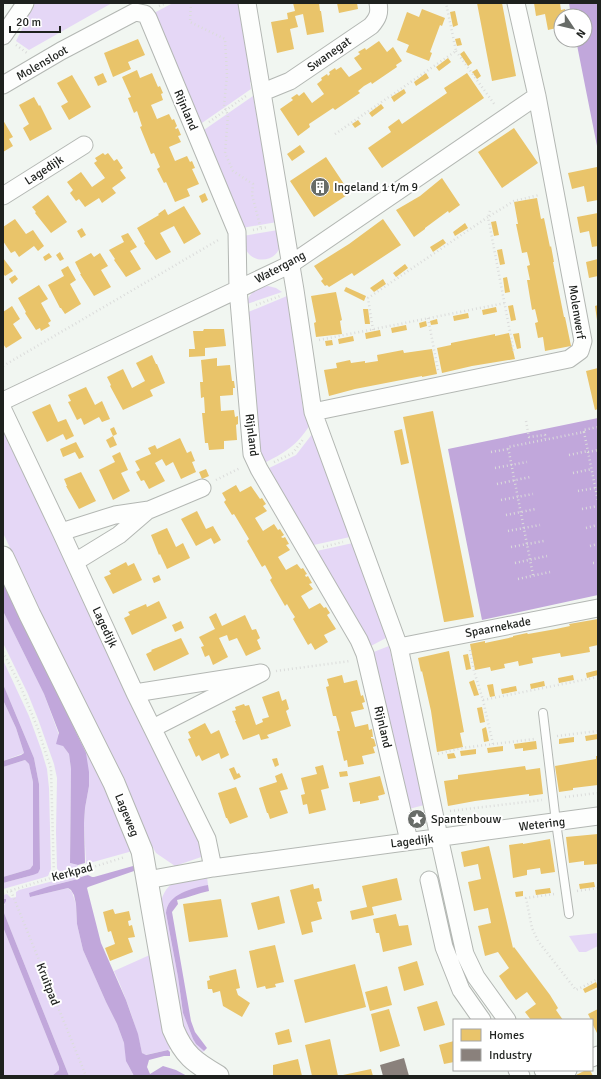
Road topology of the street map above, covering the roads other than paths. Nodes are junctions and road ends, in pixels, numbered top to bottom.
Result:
1 (25, 3) edge
2 (247, 3) edge
3 (378, 3) edge
4 (516, 3) edge
5 (145, 14) joint
6 (3, 35) edge
7 (3, 85) edge
8 (262, 89) junction
9 (537, 96) junction
10 (84, 145) dead end
11 (3, 196) edge
12 (291, 264) junction
13 (238, 289) junction
14 (3, 401) edge
15 (3, 410) edge
16 (315, 417) junction
17 (202, 488) road end
18 (149, 510) junction
19 (61, 532) junction
20 (3, 557) edge
21 (75, 562) junction
22 (598, 608) edge
23 (399, 647) junction
24 (135, 693) junction
25 (543, 713) dead end
26 (153, 728) junction
27 (598, 816) edge
28 (556, 822) junction
29 (439, 837) junction
30 (410, 841) junction
31 (213, 868) junction
32 (148, 880) junction
33 (429, 880) dead end
34 (569, 914) dead end
35 (481, 1019) edge
36 (506, 1019) edge
37 (566, 1071) edge
38 (218, 1076) edge
39 (556, 1076) edge

1 - 6 street
2 - 8 street
3 - 8 street, Swanegat
4 - 9 street, Molenwerf
5 - 7 street, Molensloot
5 - 13 street, Rijnland
8 - 12 street
9 - 12 street, Watergang
9 - 16 street, Molenwerf
10 - 11 street, Lagedijk
12 - 13 street, Watergang
12 - 16 street
13 - 14 street, Watergang
13 - 30 street, Rijnland
15 - 19 street, Lagedijk
16 - 23 street
17 - 18 street
18 - 19 street
18 - 21 street
19 - 21 street, Lagedijk
20 - 32 street, Lageweg
21 - 24 street, Lagedijk
22 - 23 street, Spaarnekade
23 - 29 street
24 - 26 street, Lagedijk
24 - 26 street
25 - 28 lane
26 - 31 street, Lagedijk
27 - 28 street, Wetering
28 - 29 street, Wetering
28 - 34 lane
29 - 30 street, Lagedijk
29 - 36 street, Lagedijk
30 - 31 street, Lagedijk
31 - 32 street, Lagedijk
32 - 38 street, Lageweg
33 - 35 street
37 - 39 street

